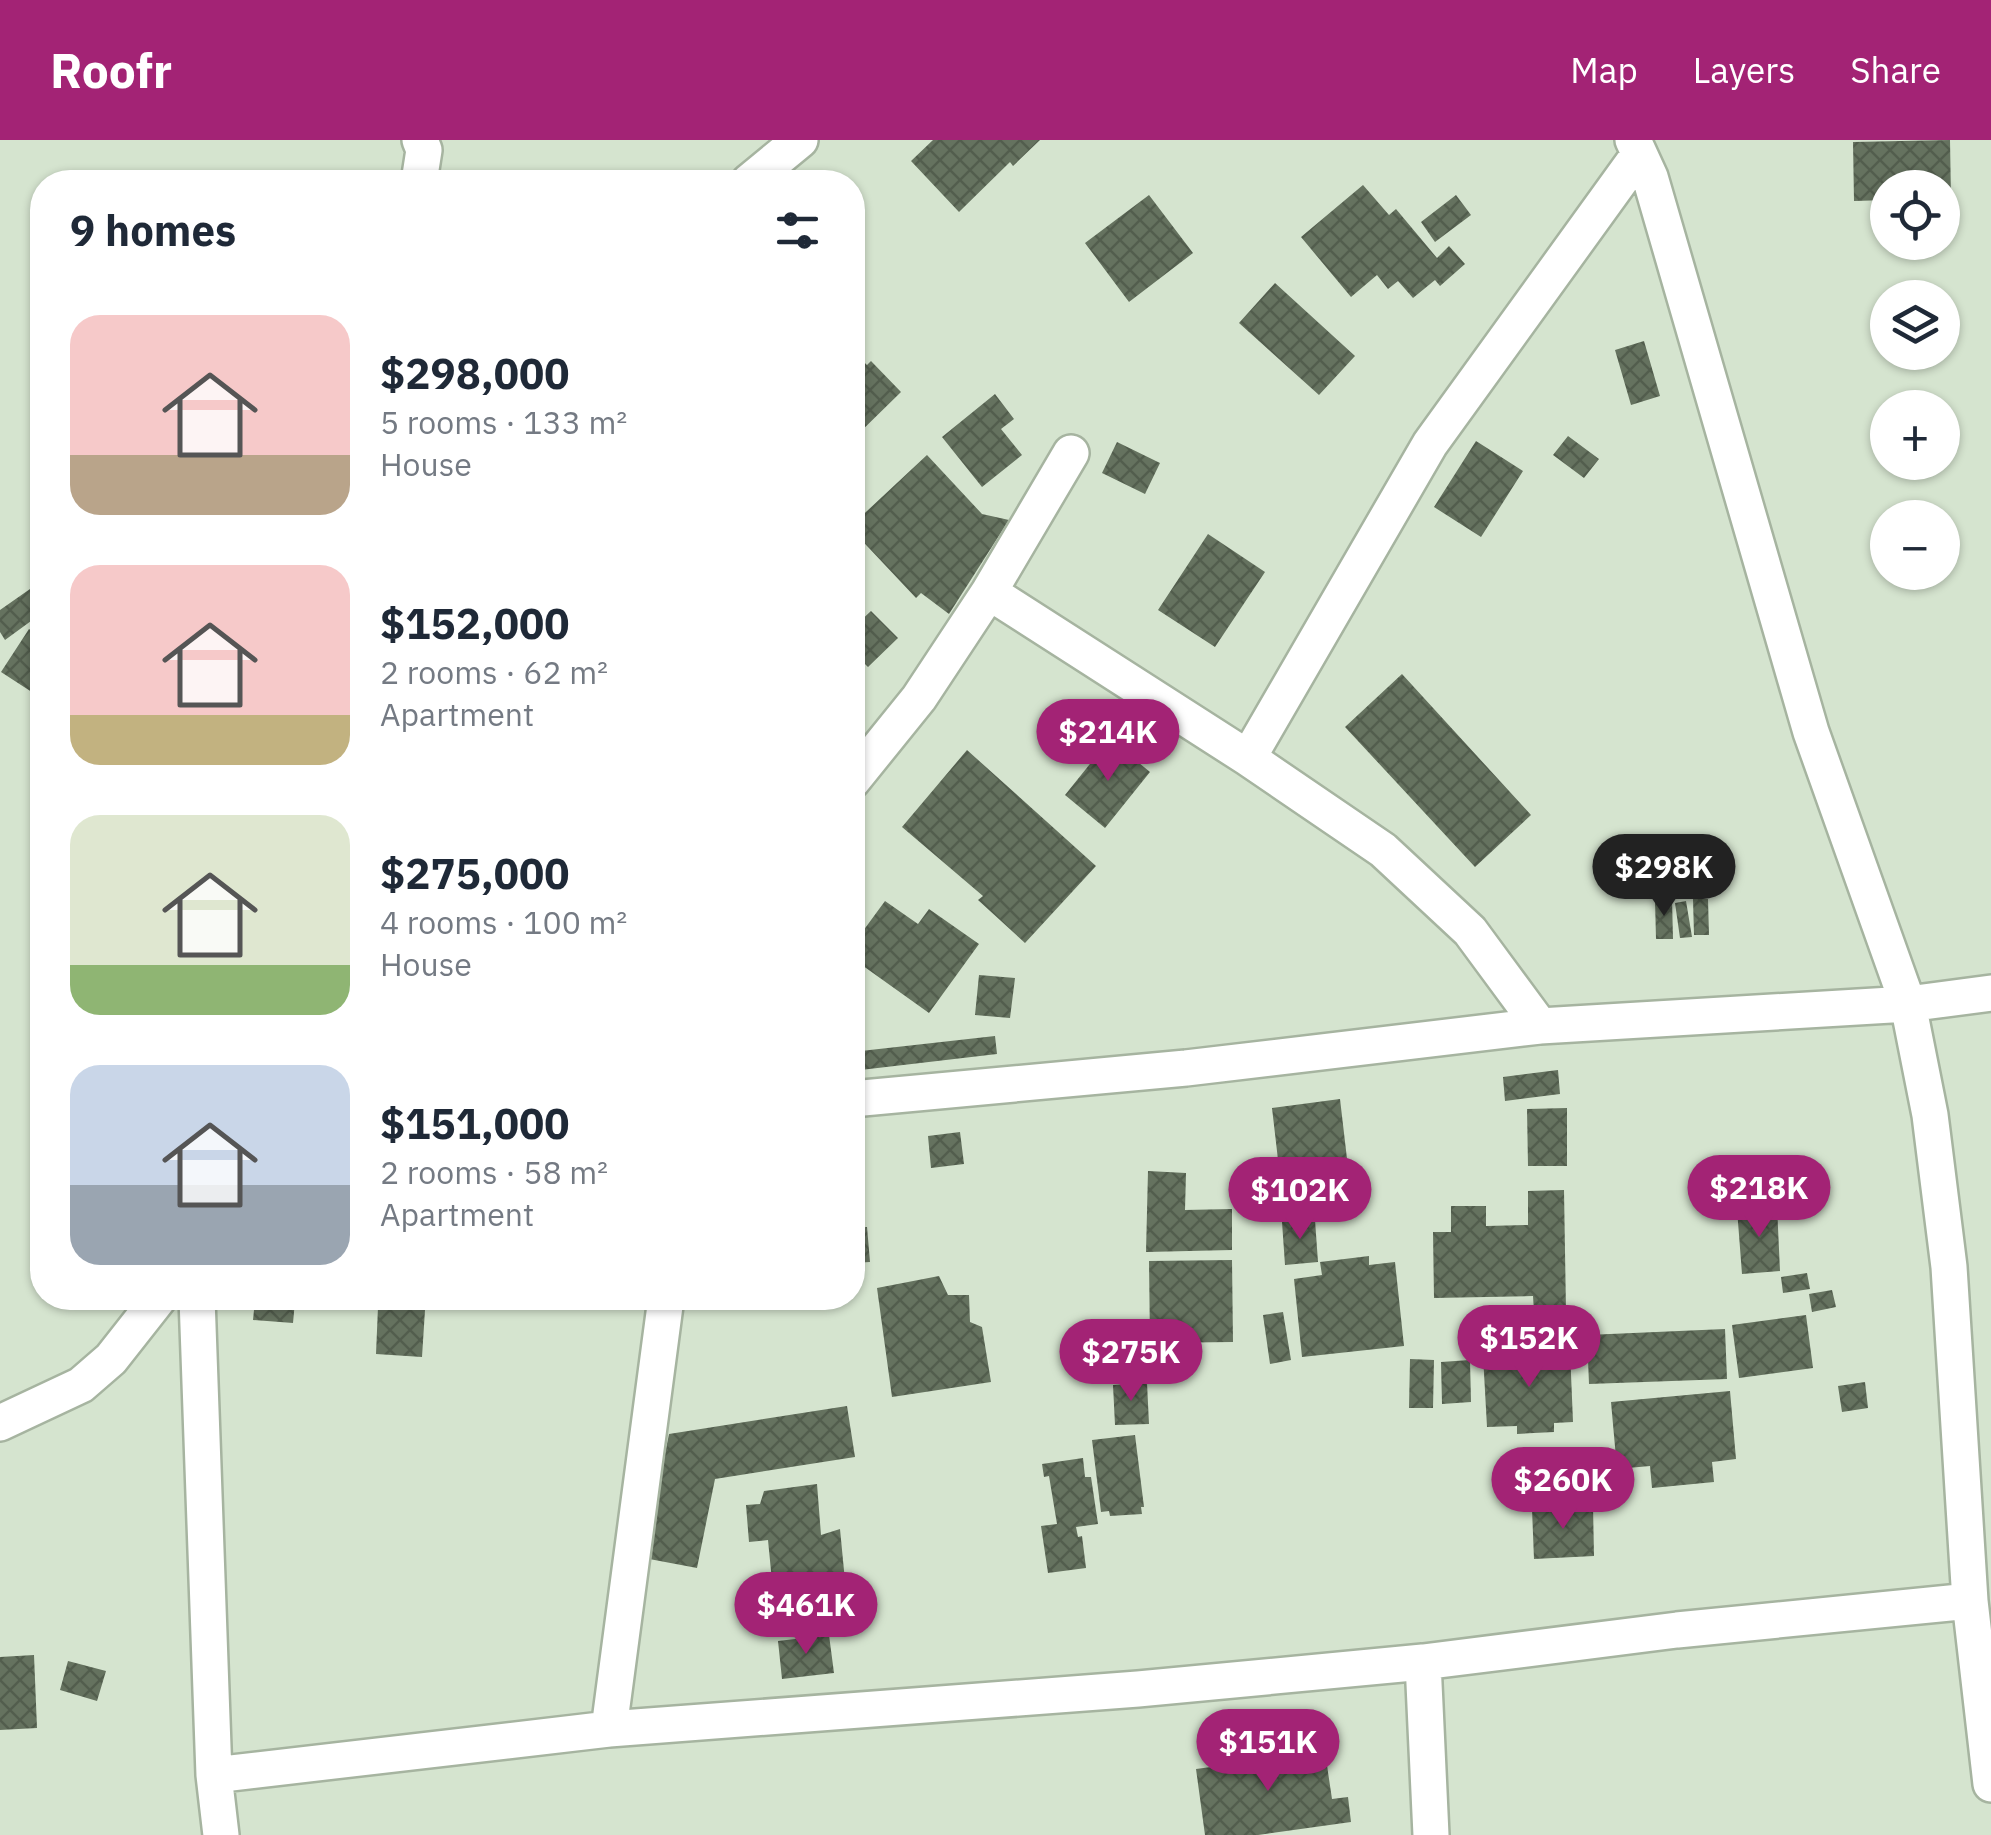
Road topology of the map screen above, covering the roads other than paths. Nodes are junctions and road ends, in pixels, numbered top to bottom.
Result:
1 (420, 140) edge
2 (800, 140) edge
3 (1636, 148) edge
4 (420, 170) edge
5 (764, 170) edge
6 (1071, 453) dead end
7 (989, 592) junction
8 (1248, 758) junction
9 (865, 765) edge
10 (1991, 993) edge
11 (1908, 1004) junction
12 (1540, 1026) junction
13 (865, 1098) edge
14 (150, 1310) edge
15 (196, 1310) edge
16 (664, 1310) edge
17 (0, 1422) edge
18 (1970, 1601) junction
19 (1423, 1662) junction
20 (609, 1729) junction
21 (214, 1775) junction
22 (1991, 1784) edge
23 (221, 1835) edge
24 (1431, 1835) edge

1 - 4 street
2 - 5 street
3 - 8 street
3 - 11 street
6 - 7 street
7 - 8 street
7 - 9 street
8 - 12 street
10 - 11 street
11 - 12 street
11 - 18 street
12 - 13 street
14 - 17 street
15 - 21 street
16 - 20 street
18 - 19 street
18 - 22 street
19 - 20 street
19 - 24 street
20 - 21 street
21 - 23 street

